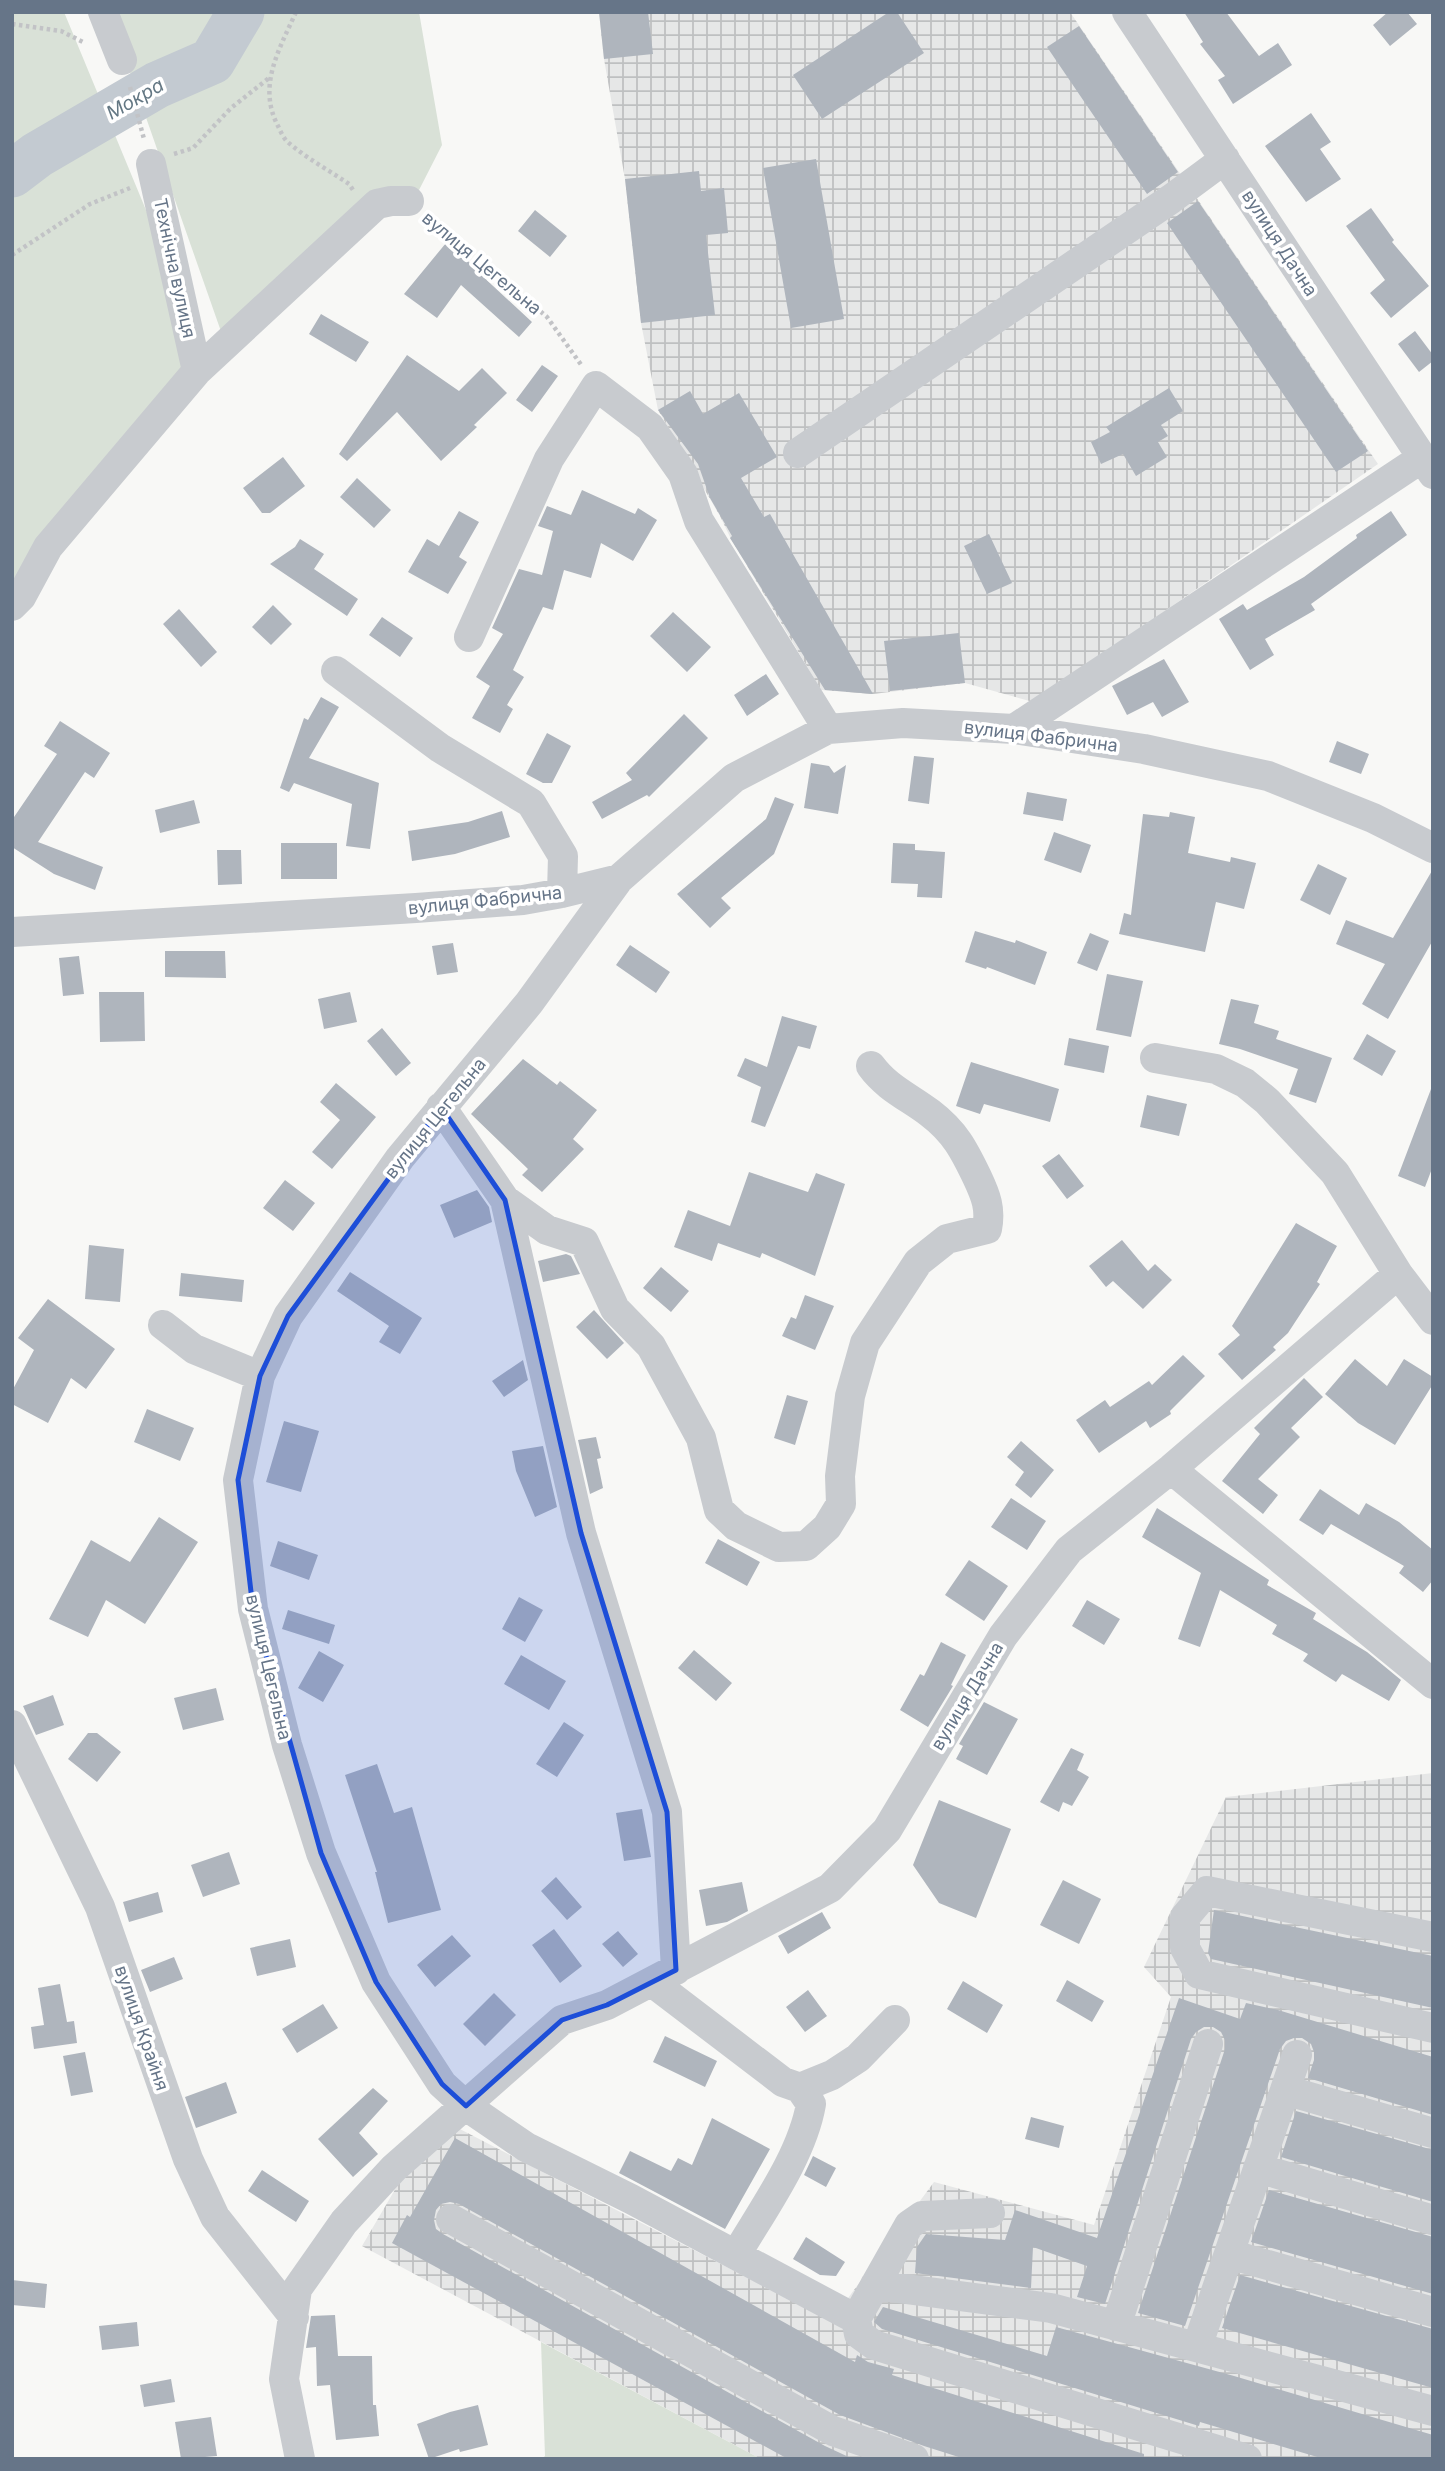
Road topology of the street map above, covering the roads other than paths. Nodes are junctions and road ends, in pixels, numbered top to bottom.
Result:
1 (103, 12) edge
2 (1127, 12) edge
3 (124, 68) road end
4 (149, 158) road end
5 (1224, 159) junction
6 (409, 201) road end
7 (197, 371) junction
8 (798, 453) dead end
9 (1428, 466) edge
10 (12, 606) edge
11 (469, 637) dead end
12 (336, 671) dead end
13 (1014, 729) junction
14 (828, 730) junction
15 (1433, 848) edge
16 (619, 879) junction
17 (562, 893) junction
18 (12, 932) edge
19 (1155, 1058) dead end
20 (871, 1066) dead end
21 (441, 1107) junction
22 (505, 1200) junction
23 (1398, 1273) junction
24 (1433, 1320) edge
25 (163, 1325) dead end
26 (260, 1376) junction
27 (1171, 1469) junction
28 (1433, 1684) edge
29 (12, 1725) edge
30 (1433, 1937) edge
31 (664, 1976) junction
32 (895, 2020) dead end
33 (1433, 2028) edge
34 (1208, 2044) dead end
35 (1297, 2055) dead end
36 (800, 2088) junction
37 (1285, 2090) junction
38 (466, 2106) junction
39 (1433, 2133) edge
40 (1258, 2168) junction
41 (990, 2213) dead end
42 (451, 2218) dead end
43 (1433, 2220) edge
44 (1229, 2254) junction
45 (736, 2255) junction
46 (875, 2285) junction
47 (1433, 2312) edge
48 (294, 2317) junction
49 (856, 2319) junction
50 (1116, 2326) junction
51 (1197, 2347) junction
52 (1433, 2411) edge
53 (300, 2459) edge
54 (914, 2459) edge
55 (1247, 2459) edge

1 - 3 street
2 - 5 street, вулиця Дачна
4 - 7 street, Технічна вулиця
5 - 8 street
5 - 9 street, вулиця Дачна
6 - 7 street, вулиця Цегельна
7 - 10 street, вулиця Цегельна
9 - 13 street
11 - 14 street
12 - 17 street
13 - 14 street, вулиця Фабрична
13 - 15 street, вулиця Фабрична
14 - 16 street, вулиця Фабрична
16 - 17 street, вулиця Фабрична
16 - 21 street, вулиця Цегельна
17 - 18 street, вулиця Фабрична
19 - 23 street
20 - 22 street
21 - 22 street
21 - 26 street, вулиця Цегельна
22 - 31 street
23 - 24 street
23 - 27 street, вулиця Дачна
25 - 26 street
26 - 38 street, вулиця Цегельна
27 - 28 street
27 - 31 street, вулиця Дачна
29 - 48 street, вулиця Крайня
30 - 33 street
31 - 36 street
31 - 38 street, вулиця Дачна
32 - 36 street
34 - 50 street
35 - 37 street
36 - 45 street
37 - 39 street
37 - 40 street
38 - 45 street, вулиця Цегельна
38 - 48 street
40 - 43 street
40 - 44 street
41 - 46 street
42 - 54 street
44 - 47 street
44 - 51 street
45 - 49 street, вулиця Цегельна
46 - 49 street
46 - 50 street
48 - 53 street
49 - 55 street
50 - 51 street
51 - 52 street

